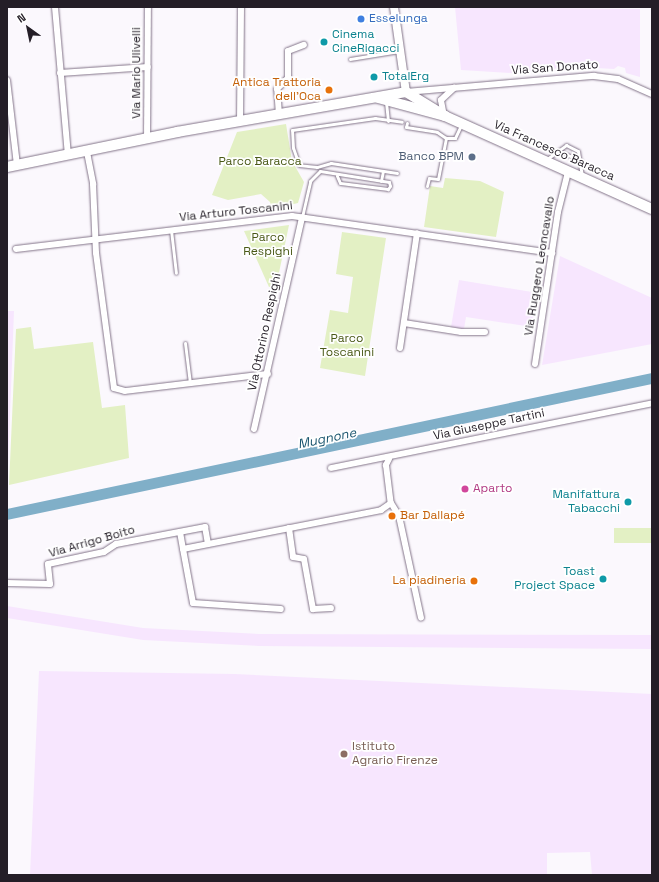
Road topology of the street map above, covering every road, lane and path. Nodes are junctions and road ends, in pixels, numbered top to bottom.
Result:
1 (55, 7) edge
2 (148, 7) edge
3 (241, 7) edge
4 (394, 7) edge
5 (304, 45) dead end
6 (400, 51) junction
7 (350, 59) dead end
8 (148, 67) junction
9 (60, 73) junction
10 (7, 80) edge
11 (455, 87) junction
12 (406, 92) junction
13 (652, 94) edge
14 (382, 99) junction
15 (279, 115) junction
16 (445, 116) junction
17 (388, 121) junction
18 (240, 122) junction
19 (402, 122) dead end
20 (407, 123) dead end
21 (462, 124) junction
22 (446, 138) junction
23 (150, 139) junction
24 (559, 150) junction
25 (87, 152) junction
26 (68, 156) junction
27 (545, 161) junction
28 (581, 161) junction
29 (12, 166) edge
30 (320, 166) junction
31 (322, 171) junction
32 (383, 171) junction
33 (568, 172) junction
34 (397, 173) dead end
35 (337, 176) junction
36 (582, 178) junction
37 (382, 181) junction
38 (427, 186) dead end
39 (652, 209) edge
40 (302, 217) junction
41 (171, 230) junction
42 (417, 233) junction
43 (95, 239) junction
44 (16, 250) dead end
45 (552, 253) junction
46 (176, 273) dead end
47 (404, 323) junction
48 (485, 332) dead end
49 (185, 343) dead end
50 (400, 348) dead end
51 (535, 364) dead end
52 (268, 374) junction
53 (190, 383) junction
54 (652, 403) edge
55 (254, 429) dead end
56 (389, 459) junction
57 (331, 468) dead end
58 (391, 503) junction
59 (289, 528) junction
60 (180, 532) junction
61 (208, 544) junction
62 (183, 549) junction
63 (7, 583) edge
64 (332, 608) dead end
65 (281, 609) dead end
66 (421, 618) dead end

1 - 9 street
2 - 8 street, Via Mario Ulivelli
3 - 18 street
4 - 6 street
5 - 15 street
6 - 7 lane
6 - 12 street
8 - 9 street
8 - 23 street, Via Mario Ulivelli
9 - 26 street
10 - 29 street
11 - 12 street, Via Francesco Baracca
11 - 13 street, Via San Donato
11 - 16 street
12 - 14 main road, Via Francesco Baracca
12 - 16 main road, Via Francesco Baracca
14 - 15 main road, Via Francesco Baracca
14 - 16 main road, Via Francesco Baracca
14 - 17 lane
15 - 18 main road, Via Francesco Baracca
16 - 21 main road, Via Francesco Baracca
17 - 19 lane
17 - 30 lane
18 - 23 main road, Via Francesco Baracca
20 - 22 lane
21 - 22 lane
21 - 27 main road, Via Francesco Baracca
22 - 38 lane
23 - 25 main road, Via Francesco Baracca
24 - 27 lane
24 - 28 lane
24 - 28 lane
25 - 26 main road, Via Francesco Baracca
25 - 43 street
26 - 29 main road, Via Francesco Baracca
27 - 33 main road, Via Francesco Baracca
28 - 36 lane
30 - 31 lane
30 - 32 lane
31 - 35 lane
31 - 40 lane
32 - 34 lane
32 - 37 lane
33 - 36 main road, Via Francesco Baracca
33 - 45 street, Via Ruggero Leoncavallo
35 - 37 lane
35 - 37 lane
36 - 39 main road, Via Francesco Baracca
40 - 41 street, Via Arturo Toscanini
40 - 42 street, Via Arturo Toscanini
40 - 52 street, Via Ottorino Respighi
41 - 43 street, Via Arturo Toscanini
41 - 46 lane
42 - 45 street, Via Arturo Toscanini
42 - 47 street
43 - 44 street, Via Arturo Toscanini
43 - 53 street
45 - 51 street, Via Ruggero Leoncavallo
47 - 48 street
47 - 50 street
49 - 53 lane
52 - 53 street
52 - 55 street, Via Ottorino Respighi
54 - 56 street, Via Giuseppe Tartini
56 - 57 street, Via Giuseppe Tartini
56 - 58 street
58 - 59 street
58 - 66 street
59 - 61 street
59 - 64 street
60 - 61 street, Via Arrigo Boito
60 - 62 street
60 - 63 street, Via Arrigo Boito
61 - 62 street
62 - 65 street

